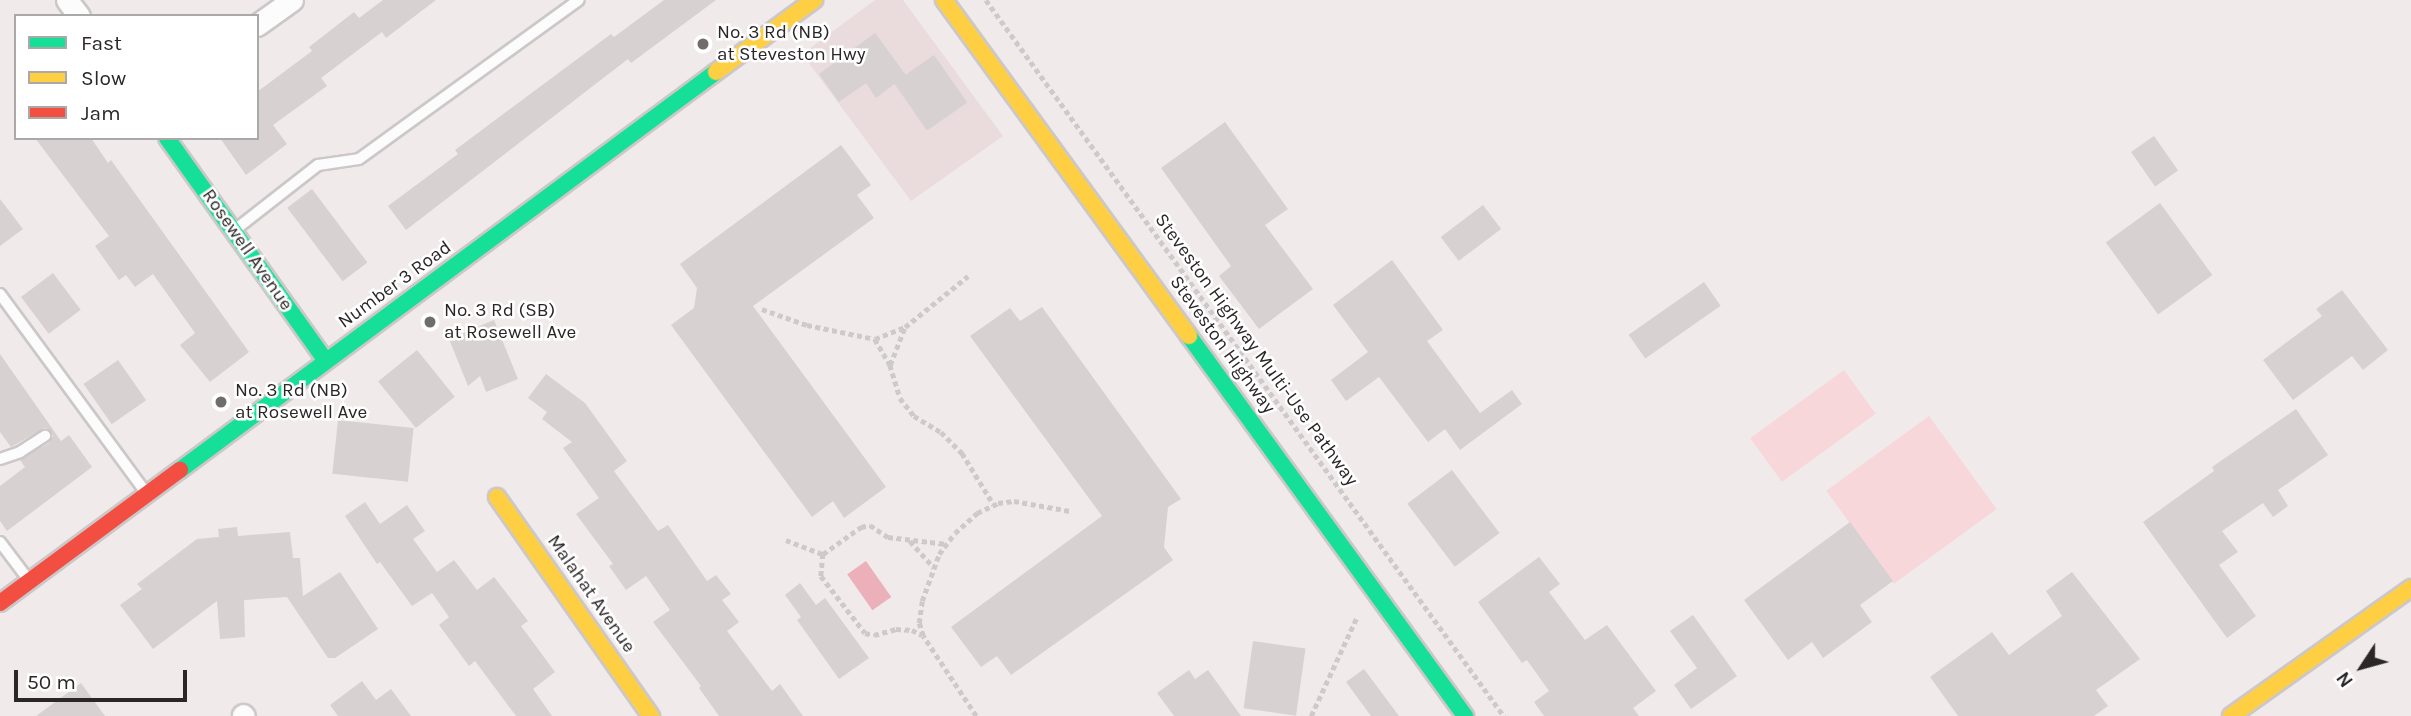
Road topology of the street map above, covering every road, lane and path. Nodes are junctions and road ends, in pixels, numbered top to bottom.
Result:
1 (292, 0) edge
2 (579, 0) edge
3 (814, 0) edge
4 (944, 0) edge
5 (986, 0) edge
6 (259, 25) edge
7 (168, 140) edge
8 (234, 231) junction
9 (968, 276) dead end
10 (0, 294) edge
11 (762, 309) dead end
12 (905, 327) junction
13 (875, 338) junction
14 (326, 362) junction
15 (890, 365) junction
16 (45, 436) dead end
17 (0, 459) edge
18 (148, 495) junction
19 (497, 497) dead end
20 (994, 505) junction
21 (1070, 511) dead end
22 (786, 540) dead end
23 (910, 541) junction
24 (0, 542) edge
25 (947, 544) junction
26 (823, 554) junction
27 (934, 568) junction
28 (30, 581) junction
29 (2411, 588) edge
30 (0, 603) edge
31 (1357, 617) dead end
32 (923, 636) junction
33 (651, 716) edge
34 (976, 716) edge
35 (1311, 716) edge
36 (1465, 716) edge
37 (1504, 716) edge
38 (2231, 716) edge

1 - 6 street
2 - 8 lane
3 - 14 main road, Number 3 Road
4 - 36 main road, Steveston Highway
5 - 37 path, Steveston Highway Multi-Use Pathway
7 - 8 main road, Rosewell Avenue
8 - 14 main road, Rosewell Avenue
9 - 12 path
10 - 18 lane
11 - 13 path
12 - 13 path
12 - 15 path
13 - 15 path
14 - 18 main road, Number 3 Road
15 - 20 path
16 - 17 lane
18 - 28 main road, Number 3 Road
19 - 33 main road, Malahat Avenue
20 - 21 path
20 - 25 path
22 - 26 path
23 - 25 path
23 - 26 path
23 - 27 path
24 - 28 lane
25 - 27 path
26 - 32 path
27 - 32 path
28 - 30 main road, Number 3 Road
29 - 38 main road
31 - 35 path
32 - 34 path

